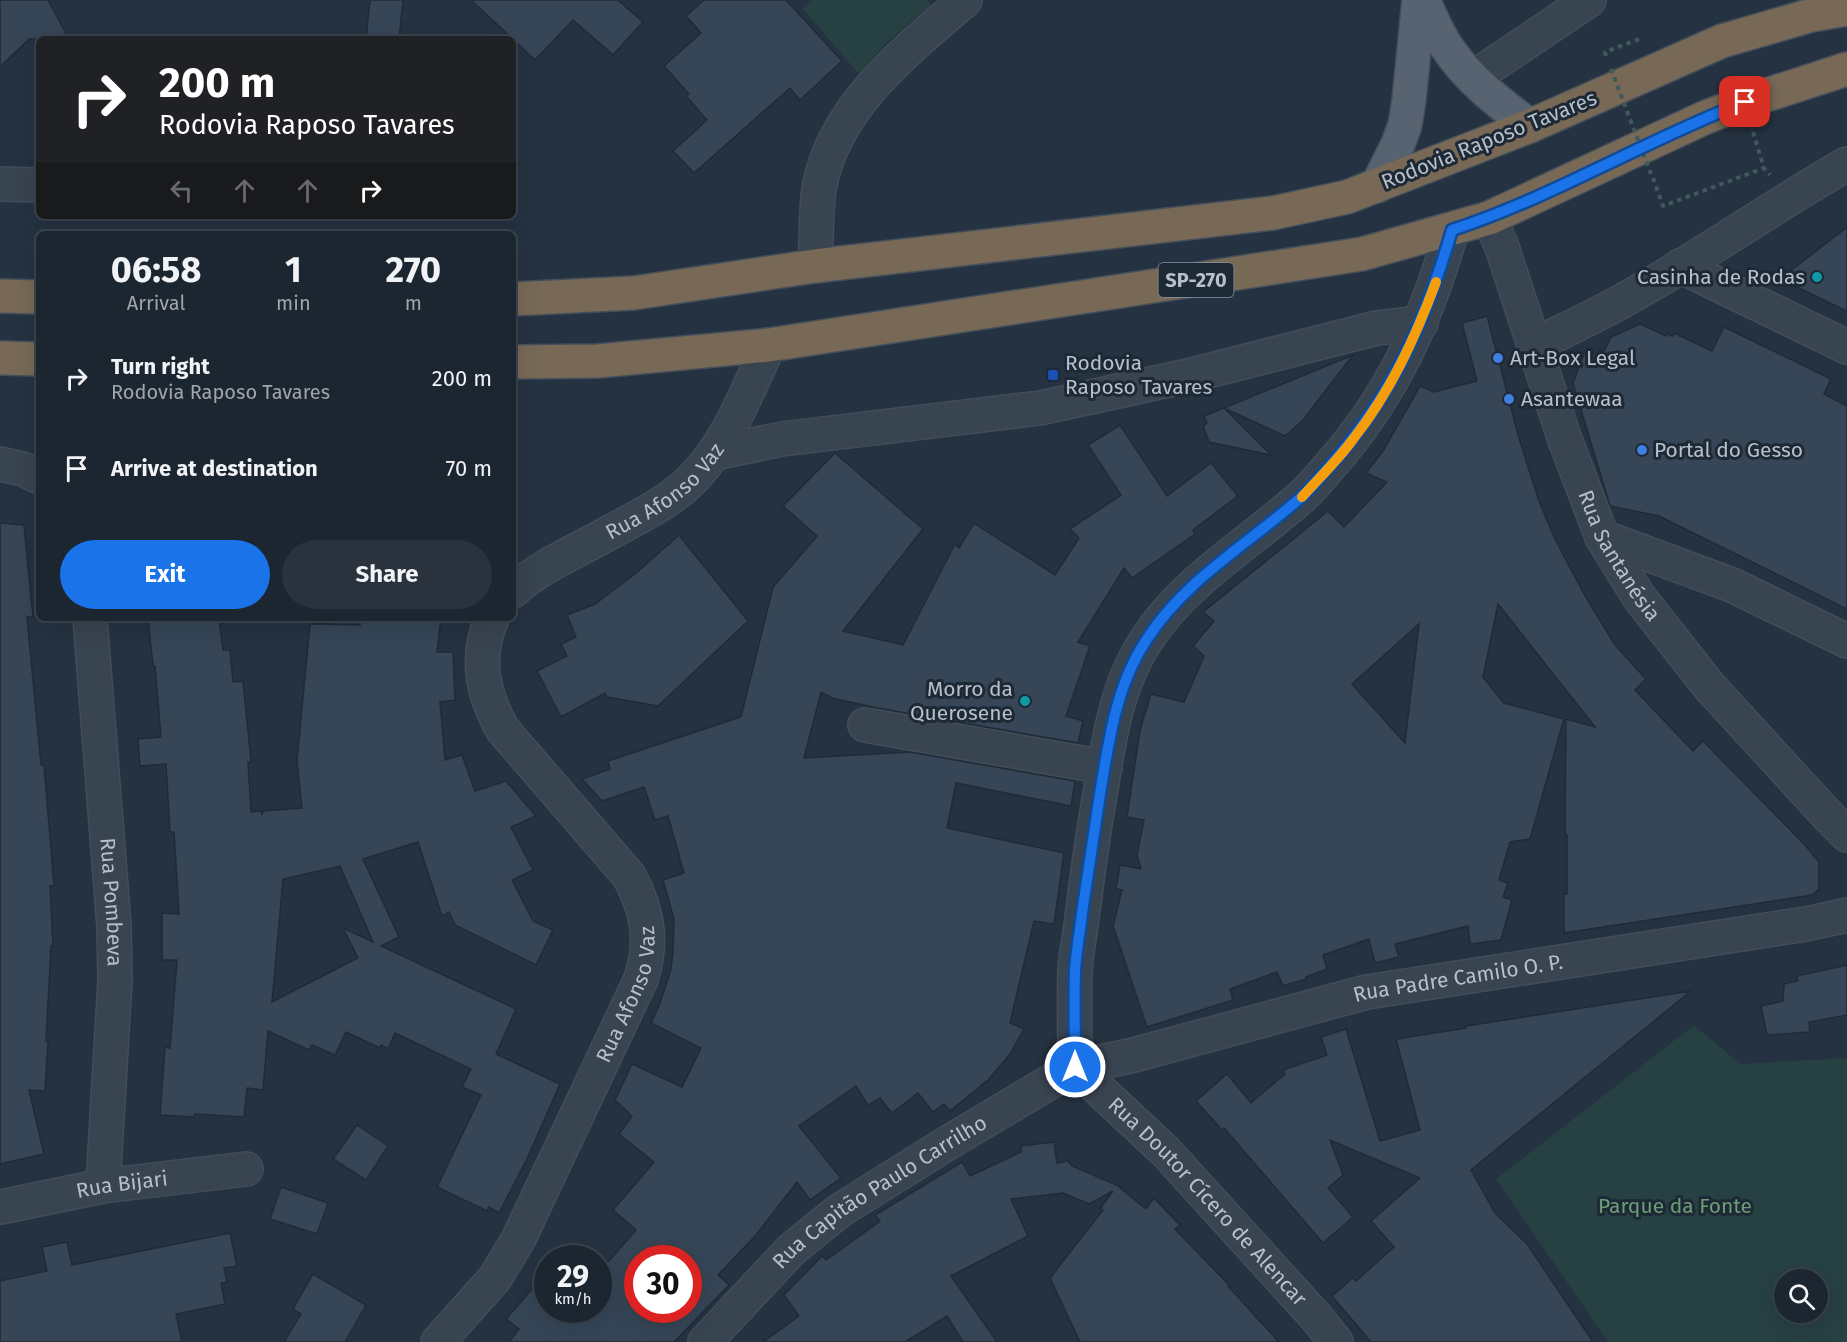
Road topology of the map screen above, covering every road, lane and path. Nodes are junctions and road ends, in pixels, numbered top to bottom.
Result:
1 (965, 0) edge
2 (1421, 0) edge
3 (1589, 0) edge
4 (1847, 9) edge
5 (1611, 69) dead end
6 (1847, 69) edge
7 (1473, 78) junction
8 (1530, 126) junction
9 (1847, 164) edge
10 (1764, 168) dead end
11 (0, 184) edge
12 (36, 184) edge
13 (1377, 186) junction
14 (1489, 218) junction
15 (1452, 230) junction
16 (815, 266) junction
17 (1680, 266) junction
18 (0, 296) edge
19 (36, 297) edge
20 (516, 299) edge
21 (1421, 323) junction
22 (769, 345) junction
23 (1535, 345) junction
24 (1847, 347) edge
25 (0, 358) edge
26 (36, 359) edge
27 (516, 362) edge
28 (715, 453) junction
29 (0, 464) edge
30 (36, 476) edge
31 (1602, 537) junction
32 (516, 588) edge
33 (90, 621) edge
34 (491, 621) edge
35 (1847, 641) edge
36 (865, 725) dead end
37 (1105, 767) junction
38 (1847, 835) edge
39 (1847, 915) edge
40 (1075, 1067) junction
41 (246, 1169) dead end
42 (103, 1186) junction
43 (0, 1206) edge
44 (438, 1342) edge
45 (705, 1342) edge
46 (1336, 1342) edge

1 - 16 street
2 - 7 main road
2 - 13 main road
3 - 7 street
4 - 8 highway, Rodovia Raposo Tavares
5 - 10 path, bridge
6 - 14 highway, SP-270
7 - 8 main road
8 - 13 highway, Rodovia Raposo Tavares
9 - 17 street
11 - 12 street
13 - 16 highway, Rodovia Raposo Tavares
14 - 15 highway, SP-270
14 - 23 street, Rua Santanésia
15 - 21 street
15 - 22 highway, SP-270
16 - 20 highway, Rodovia Raposo Tavares
17 - 23 street
17 - 24 street
18 - 19 highway
21 - 28 street
21 - 37 street
22 - 27 highway, SP-270
22 - 28 street, Rua Afonso Vaz
23 - 31 street, Rua Santanésia
25 - 26 highway
28 - 32 street, Rua Afonso Vaz
29 - 30 street
31 - 35 street
31 - 38 street, Rua Santanésia
33 - 42 street, Rua Pombeva
34 - 44 street, Rua Afonso Vaz
36 - 37 street
37 - 40 street
39 - 40 street, Rua Padre Camilo O. P.
40 - 45 street, Rua Capitão Paulo Carrilho
40 - 46 street, Rua Doutor Cícero de Alencar
41 - 42 street, Rua Bijari
42 - 43 street, Rua Bijari

